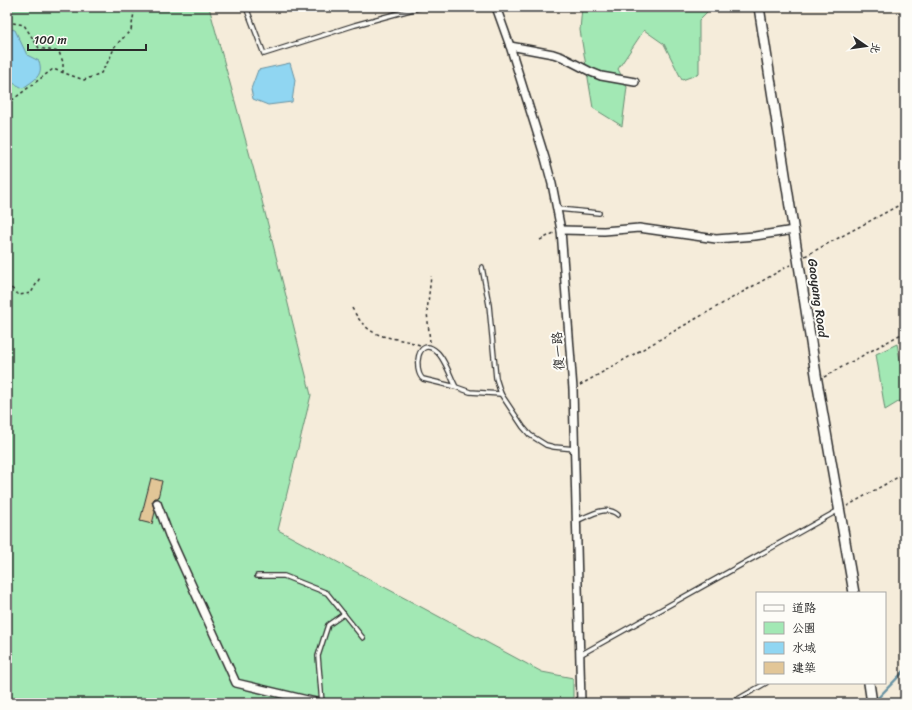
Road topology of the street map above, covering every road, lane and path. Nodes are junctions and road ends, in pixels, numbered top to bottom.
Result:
1 (135, 7) edge
2 (246, 7) edge
3 (421, 7) edge
4 (496, 7) edge
5 (759, 7) edge
6 (7, 22) edge
7 (510, 46) junction
8 (63, 72) junction
9 (635, 82) dead end
10 (7, 104) edge
11 (905, 202) edge
12 (558, 209) junction
13 (599, 213) dead end
14 (561, 230) junction
15 (794, 230) junction
16 (540, 240) dead end
17 (799, 259) junction
18 (482, 267) dead end
19 (41, 276) dead end
20 (431, 276) dead end
21 (7, 284) edge
22 (352, 308) dead end
23 (905, 332) edge
24 (426, 347) junction
25 (431, 348) junction
26 (817, 381) junction
27 (456, 387) junction
28 (573, 389) junction
29 (501, 394) junction
30 (574, 449) junction
31 (905, 474) edge
32 (157, 502) dead end
33 (840, 510) junction
34 (618, 514) dead end
35 (576, 521) junction
36 (257, 576) dead end
37 (854, 592) edge
38 (344, 614) junction
39 (364, 638) dead end
40 (580, 654) junction
41 (764, 684) edge
42 (869, 684) edge
43 (321, 703) edge
44 (581, 703) edge
45 (731, 703) edge
46 (872, 703) edge

1 - 8 path
2 - 3 lane
4 - 7 street, 復一路
5 - 15 street, Gaoyang Road
6 - 8 path
7 - 9 street
7 - 12 street, 復一路
8 - 10 path
11 - 17 path
12 - 13 lane
12 - 14 street, 復一路
14 - 15 street
14 - 16 path
14 - 28 street, 復一路
15 - 17 street, Gaoyang Road
17 - 26 street, Gaoyang Road
17 - 28 path
18 - 29 lane
19 - 21 path
20 - 25 path
22 - 24 path
23 - 26 path
24 - 25 lane
24 - 27 lane
25 - 27 lane
26 - 33 street, Gaoyang Road
27 - 29 lane
28 - 30 street, 復一路
29 - 30 lane
30 - 35 street, 復一路
31 - 33 path
32 - 43 street
33 - 37 street, Gaoyang Road
33 - 40 lane
34 - 35 lane
35 - 40 street, 復一路
36 - 38 lane
38 - 39 lane
38 - 43 lane
40 - 44 street, 復一路
41 - 45 lane
42 - 46 street

